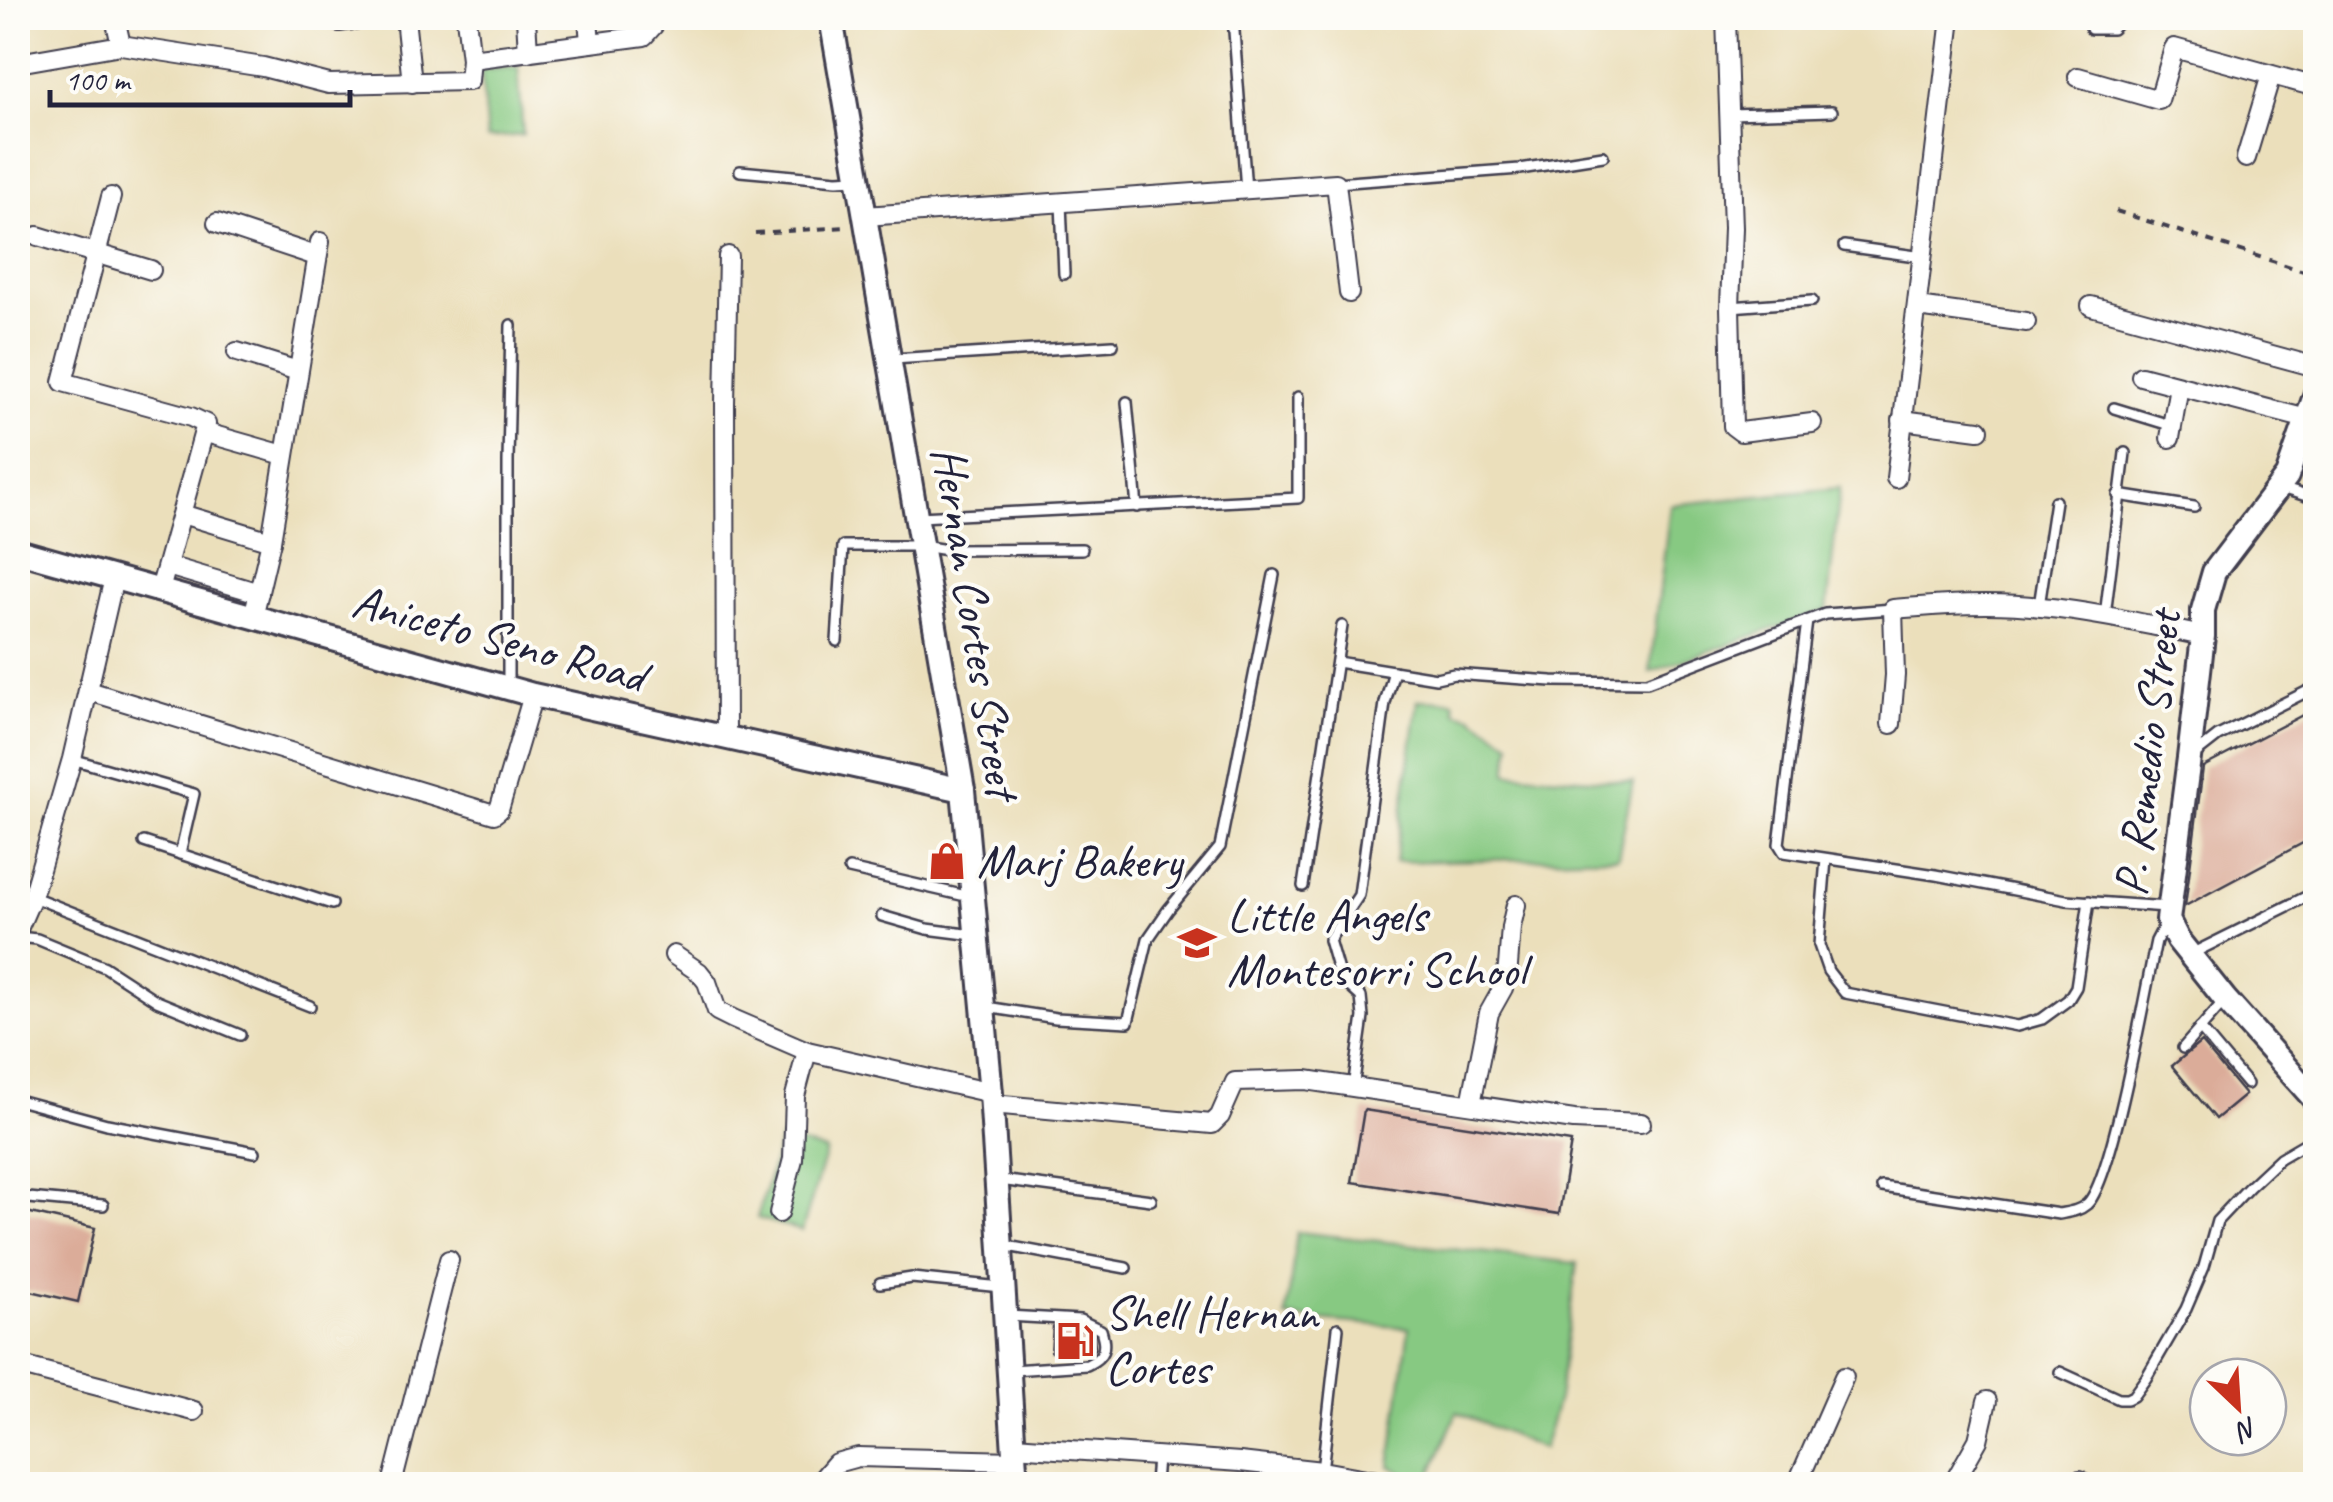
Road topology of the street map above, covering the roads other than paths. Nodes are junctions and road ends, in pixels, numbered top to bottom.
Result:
1 (115, 18) edge
2 (339, 18) edge
3 (366, 18) edge
4 (406, 18) edge
5 (466, 18) edge
6 (526, 18) edge
7 (588, 18) edge
8 (657, 18) edge
9 (832, 18) edge
10 (1233, 18) edge
11 (1726, 18) edge
12 (1951, 18) edge
13 (2119, 18) edge
14 (2091, 29) dead end
15 (590, 43) junction
16 (120, 45) junction
17 (528, 52) junction
18 (471, 59) junction
19 (18, 63) edge
20 (2271, 75) junction
21 (2078, 77) dead end
22 (412, 83) junction
23 (2316, 87) edge
24 (1832, 111) dead end
25 (1729, 114) junction
26 (1603, 156) dead end
27 (2246, 158) dead end
28 (740, 171) dead end
29 (859, 178) junction
30 (1336, 183) junction
31 (1246, 190) junction
32 (111, 197) dead end
33 (1060, 202) junction
34 (866, 220) junction
35 (217, 223) dead end
36 (38, 236) dead end
37 (1844, 246) dead end
38 (97, 254) junction
39 (728, 256) dead end
40 (1923, 258) junction
41 (151, 270) dead end
42 (1064, 274) dead end
43 (1349, 293) dead end
44 (1812, 301) dead end
45 (2091, 306) dead end
46 (1730, 307) junction
47 (1918, 307) junction
48 (2026, 322) dead end
49 (511, 325) dead end
50 (1113, 345) dead end
51 (236, 352) dead end
52 (890, 360) junction
53 (2316, 367) edge
54 (298, 372) junction
55 (2141, 376) dead end
56 (2180, 386) junction
57 (2316, 393) edge
58 (1298, 397) dead end
59 (1128, 402) dead end
60 (2114, 408) dead end
61 (2307, 418) junction
62 (1902, 420) junction
63 (1812, 422) dead end
64 (1979, 430) dead end
65 (2172, 432) joint
66 (210, 434) dead end
67 (2125, 453) dead end
68 (284, 456) junction
69 (1896, 478) dead end
70 (2280, 488) junction
71 (2118, 496) junction
72 (2316, 499) edge
73 (2055, 501) dead end
74 (1137, 507) junction
75 (2194, 507) dead end
76 (185, 515) dead end
77 (916, 517) junction
78 (270, 541) junction
79 (922, 546) junction
80 (1082, 549) dead end
81 (18, 552) edge
82 (168, 566) dead end
83 (1274, 576) dead end
84 (114, 578) junction
85 (160, 590) junction
86 (259, 593) junction
87 (2039, 606) junction
88 (1893, 609) junction
89 (2105, 616) junction
90 (254, 617) junction
91 (1807, 621) junction
92 (1342, 626) dead end
93 (2203, 636) junction
94 (837, 641) dead end
95 (1337, 662) junction
96 (1394, 671) junction
97 (2316, 687) edge
98 (508, 688) junction
99 (89, 691) junction
100 (532, 695) junction
101 (1891, 724) dead end
102 (726, 738) junction
103 (2189, 758) junction
104 (72, 759) junction
105 (963, 790) junction
106 (144, 842) dead end
107 (180, 854) junction
108 (1826, 859) junction
109 (849, 869) dead end
110 (1303, 886) dead end
111 (2316, 892) edge
112 (25, 894) edge
113 (973, 898) junction
114 (2089, 901) junction
115 (332, 904) dead end
116 (1516, 904) dead end
117 (2169, 913) junction
118 (882, 916) dead end
119 (18, 929) edge
120 (976, 936) junction
121 (18, 937) edge
122 (674, 954) dead end
123 (2190, 954) junction
124 (2225, 999) junction
125 (310, 1006) dead end
126 (984, 1007) junction
127 (2200, 1028) junction
128 (240, 1035) dead end
129 (2183, 1048) dead end
130 (807, 1052) junction
131 (2248, 1084) dead end
132 (1353, 1088) junction
133 (991, 1098) junction
134 (18, 1100) edge
135 (2316, 1101) edge
136 (1470, 1104) junction
137 (1640, 1123) dead end
138 (2316, 1137) edge
139 (254, 1152) dead end
140 (997, 1180) junction
141 (1882, 1187) dead end
142 (18, 1197) edge
143 (1150, 1200) dead end
144 (103, 1205) dead end
145 (778, 1213) dead end
146 (1002, 1245) junction
147 (449, 1260) dead end
148 (1126, 1268) dead end
149 (880, 1283) dead end
150 (1005, 1288) junction
151 (1007, 1316) junction
152 (1338, 1328) dead end
153 (18, 1366) edge
154 (1010, 1370) junction
155 (2060, 1372) dead end
156 (1844, 1377) dead end
157 (1987, 1401) dead end
158 (194, 1411) dead end
159 (1157, 1456) junction
160 (1015, 1466) edge
161 (1330, 1476) edge
162 (392, 1484) edge
163 (818, 1484) edge
164 (1060, 1484) edge
165 (1155, 1484) edge
166 (1394, 1484) edge
167 (1797, 1484) edge
168 (1954, 1484) edge

1 - 16 street
2 - 3 street
4 - 22 street
5 - 18 street
6 - 17 street
7 - 15 street
8 - 15 street
9 - 29 street, Hernan Cortes Street
10 - 31 lane
11 - 25 street
12 - 40 street
13 - 14 lane
15 - 17 street
16 - 19 street
16 - 22 street
17 - 18 street
18 - 22 street
20 - 21 street
20 - 23 street
20 - 27 street
24 - 25 lane
25 - 46 street
26 - 30 lane
28 - 29 lane
29 - 34 street, Hernan Cortes Street
30 - 31 street
30 - 43 street
31 - 33 street
32 - 38 street
33 - 34 street
33 - 42 lane
34 - 52 street, Hernan Cortes Street
35 - 54 street
36 - 38 street
37 - 40 lane
38 - 41 street
38 - 85 street
39 - 102 street
40 - 47 street
44 - 46 lane
45 - 53 street
46 - 63 street
47 - 48 street
47 - 62 street
49 - 98 lane
50 - 52 lane
51 - 54 street
52 - 77 street, Hernan Cortes Street
54 - 68 street
55 - 56 street
56 - 61 street
56 - 65 street
57 - 61 street, P. Remedio Street
58 - 74 lane
59 - 74 lane
60 - 65 lane
61 - 70 street, P. Remedio Street
62 - 64 street
62 - 69 street
66 - 68 street
67 - 71 lane
68 - 78 street
70 - 72 lane
70 - 93 street, P. Remedio Street
71 - 75 lane
71 - 89 lane
73 - 87 lane
74 - 77 lane
76 - 78 street
77 - 79 street, Hernan Cortes Street
78 - 86 street
79 - 80 lane
79 - 94 lane
79 - 105 street, Hernan Cortes Street
81 - 84 street, Aniceto Seno Road
82 - 86 street
83 - 126 lane
84 - 85 street, Aniceto Seno Road
84 - 99 street
85 - 90 street, Aniceto Seno Road
86 - 90 street
87 - 88 street
87 - 89 street
88 - 91 lane
88 - 101 street
89 - 93 street
90 - 98 street, Aniceto Seno Road
91 - 96 lane
91 - 108 lane
92 - 95 lane
93 - 103 street, P. Remedio Street
95 - 96 lane
95 - 110 lane
96 - 132 lane
97 - 103 lane
98 - 100 street, Aniceto Seno Road
99 - 100 street
99 - 104 street
100 - 102 street, Aniceto Seno Road
102 - 105 street, Aniceto Seno Road
103 - 117 street, P. Remedio Street
104 - 107 lane
104 - 112 street
105 - 113 street, Hernan Cortes Street
106 - 107 lane
107 - 115 lane
108 - 114 lane
108 - 114 lane
109 - 113 lane
111 - 123 lane
112 - 119 street
112 - 125 lane
113 - 120 street, Hernan Cortes Street
114 - 117 lane
116 - 136 street
117 - 123 street, P. Remedio Street
117 - 141 lane
118 - 120 lane
120 - 126 street, Hernan Cortes Street
121 - 128 lane
122 - 130 street
123 - 124 street, P. Remedio Street
124 - 127 lane
124 - 135 street, P. Remedio Street
126 - 133 street, Hernan Cortes Street
127 - 129 lane
127 - 131 lane
130 - 133 street
130 - 145 street
132 - 133 street
132 - 136 street
133 - 140 street, Hernan Cortes Street
134 - 139 lane
136 - 137 street
138 - 155 lane
140 - 143 lane
140 - 146 street, Hernan Cortes Street
142 - 144 lane
146 - 148 lane
146 - 150 street, Hernan Cortes Street
147 - 162 street
149 - 150 lane
150 - 151 street, Hernan Cortes Street
151 - 154 street, Hernan Cortes Street
151 - 154 lane
152 - 161 lane
153 - 158 street
154 - 160 street, Hernan Cortes Street
156 - 167 street
157 - 168 street
159 - 160 street
159 - 161 street
159 - 165 lane
160 - 163 street
160 - 164 lane
161 - 166 street

